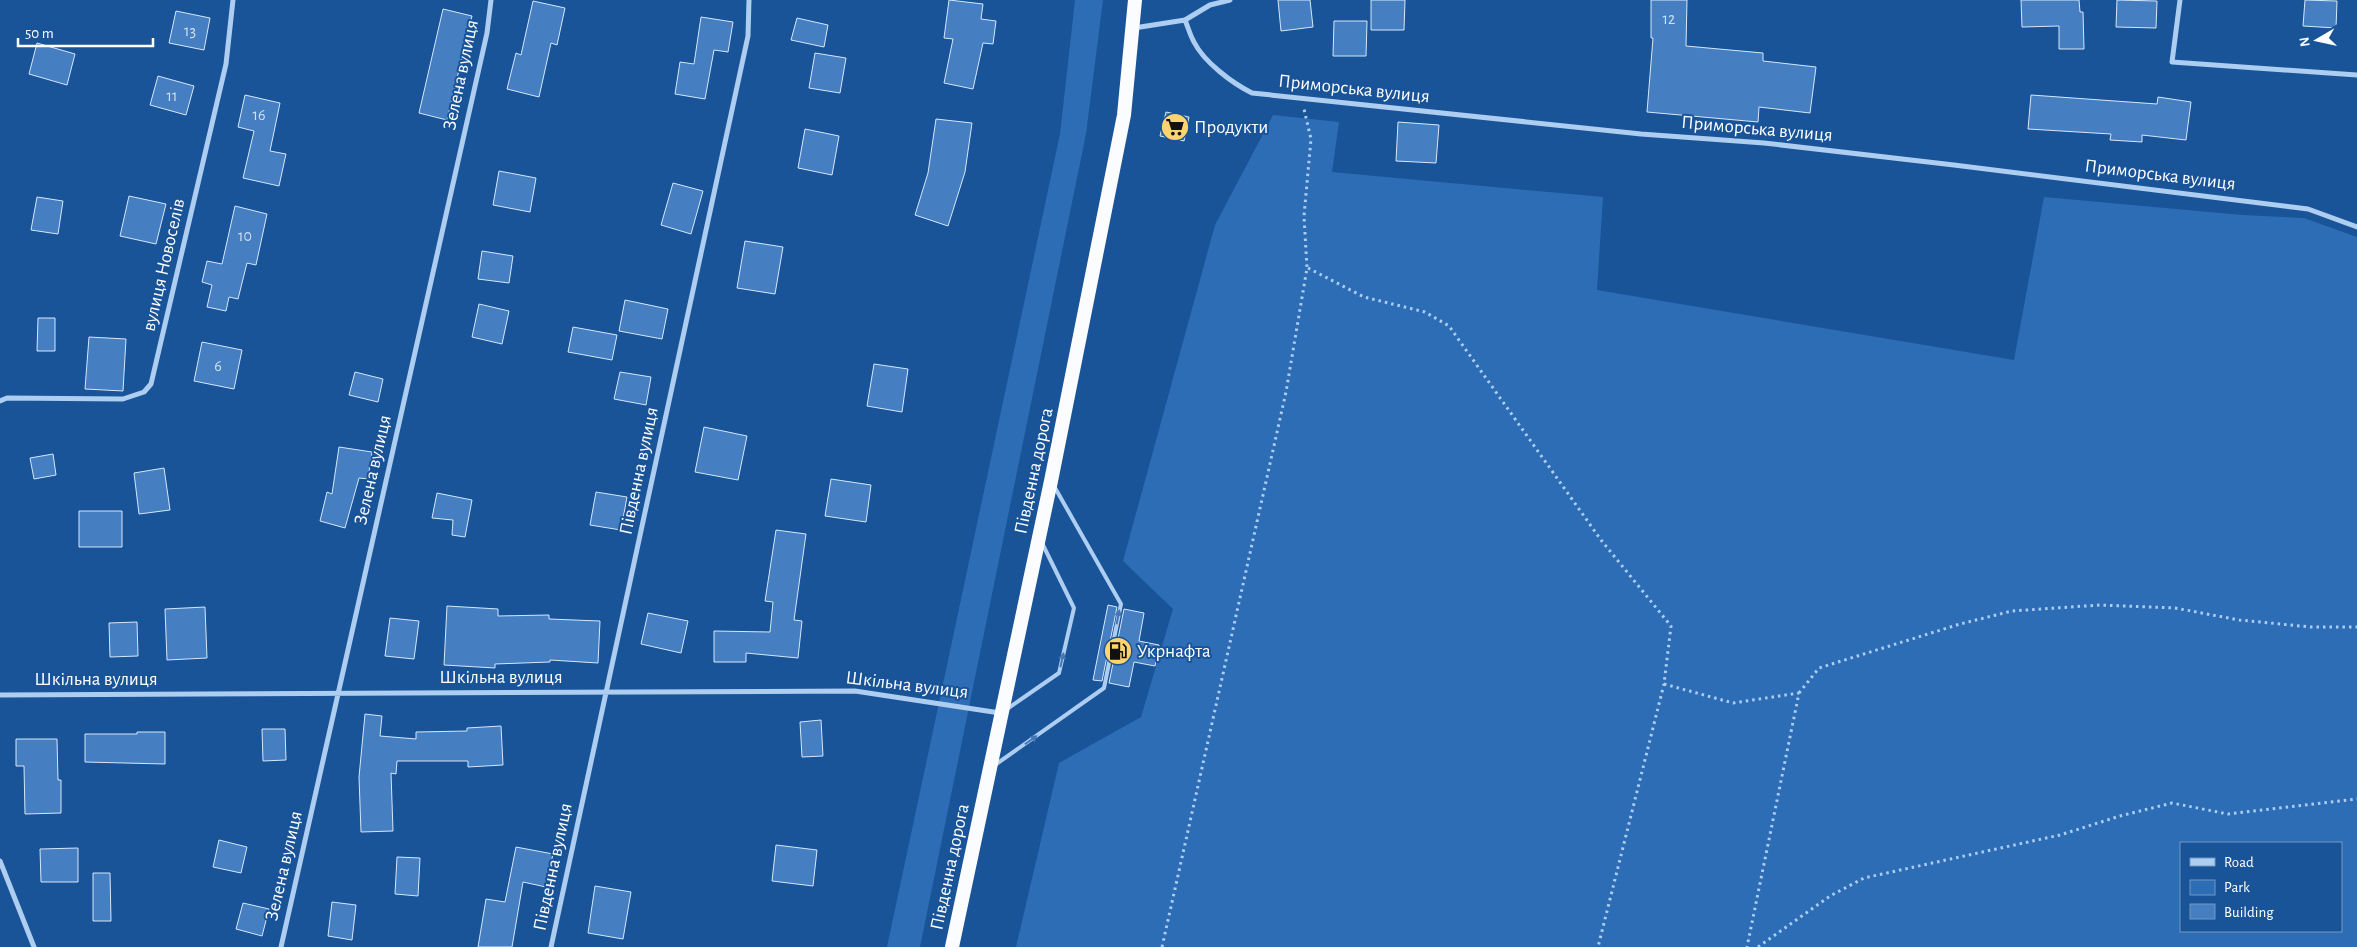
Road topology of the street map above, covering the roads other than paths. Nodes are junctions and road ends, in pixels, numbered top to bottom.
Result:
1 (233, 0) edge
2 (491, 0) edge
3 (749, 0) edge
4 (1135, 0) edge
5 (1230, 0) edge
6 (2180, 0) edge
7 (1210, 2) edge
8 (1186, 20) junction
9 (1134, 28) junction
10 (2357, 75) edge
11 (2357, 227) edge
12 (0, 401) edge
13 (1051, 481) junction
14 (1039, 537) junction
15 (606, 691) junction
16 (338, 693) junction
17 (0, 695) edge
18 (1001, 713) junction
19 (991, 768) junction
20 (0, 861) edge
21 (34, 947) edge
22 (281, 947) edge
23 (551, 947) edge
24 (952, 947) edge

1 - 12 street, вулиця Новоселів
2 - 16 street, Зелена вулиця
3 - 15 street, Південна вулиця
4 - 9 highway, Південна дорога
5 - 7 street
6 - 10 street
7 - 8 street
8 - 9 street
8 - 11 street, Приморська вулиця
9 - 13 highway, Південна дорога
13 - 14 highway, Південна дорога
19 -> 13 lane
14 - 18 highway, Південна дорога
18 -> 14 lane
15 - 16 street, Шкільна вулиця
15 - 18 street, Шкільна вулиця
15 - 23 street, Південна вулиця
16 - 17 street, Шкільна вулиця
16 - 22 street, Зелена вулиця
18 - 19 highway, Південна дорога
19 - 24 highway, Південна дорога
20 - 21 street

